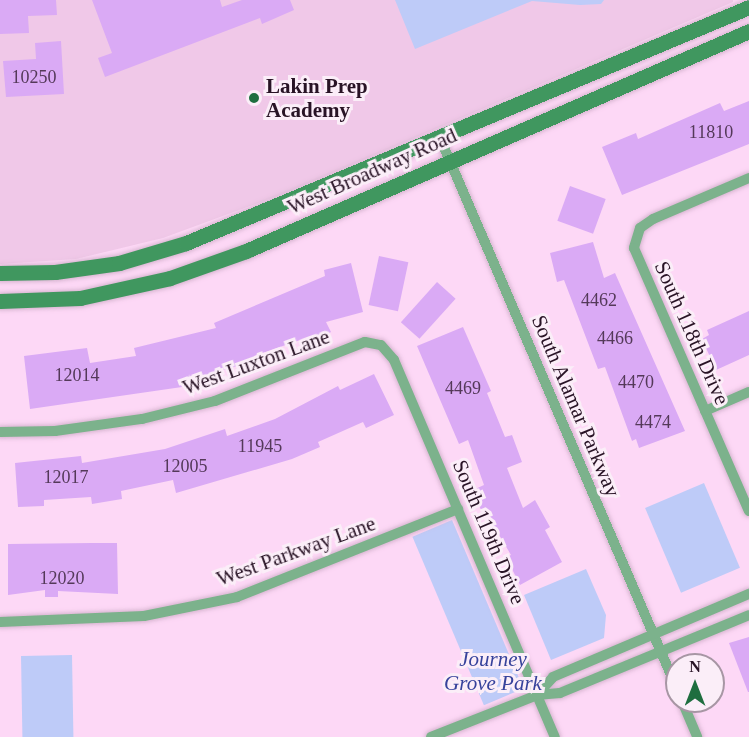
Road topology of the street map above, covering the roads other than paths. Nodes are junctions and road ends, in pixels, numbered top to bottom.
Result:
1 (749, 7) edge
2 (749, 31) edge
3 (440, 138) junction
4 (448, 159) junction
5 (749, 178) edge
6 (0, 273) edge
7 (0, 301) edge
8 (381, 345) joint
9 (749, 392) edge
10 (705, 411) junction
11 (0, 432) edge
12 (458, 509) junction
13 (749, 511) edge
14 (749, 594) edge
15 (749, 615) edge
16 (0, 622) edge
17 (653, 635) junction
18 (661, 653) junction
19 (665, 662) edge
20 (537, 695) junction
21 (687, 713) edge
22 (431, 737) edge
23 (555, 737) edge
24 (697, 737) edge

1 - 3 main road, West Broadway Road
2 - 4 main road, West Broadway Road
3 - 4 street, South Alamar Parkway
3 - 6 main road, West Broadway Road
4 - 7 main road, West Broadway Road
4 - 17 street, South Alamar Parkway
5 - 10 street, South 118th Drive
8 - 11 street, West Luxton Lane
8 - 12 street, South 119th Drive
9 - 10 street
10 - 13 street, South 118th Drive
12 - 16 street, West Parkway Lane
12 - 20 street, South 119th Drive
14 - 17 street
15 - 18 street
17 - 18 street, South Alamar Parkway
17 - 20 street
18 - 19 street, South Alamar Parkway
18 - 20 street
20 - 22 street
20 - 23 street, South 119th Drive
21 - 24 street

